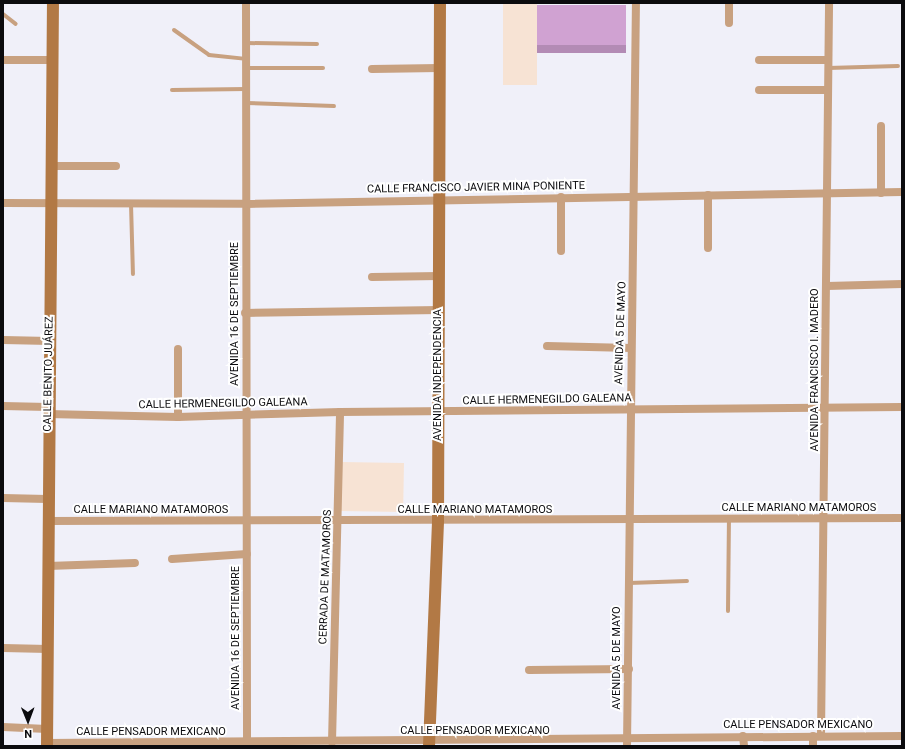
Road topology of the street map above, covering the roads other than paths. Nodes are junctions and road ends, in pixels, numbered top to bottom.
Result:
1 (53, 3) edge
2 (246, 3) edge
3 (440, 3) edge
4 (636, 3) edge
5 (729, 3) edge
6 (829, 3) edge
7 (3, 14) edge
8 (729, 23) dead end
9 (16, 24) dead end
10 (174, 30) dead end
11 (246, 43) junction
12 (317, 44) dead end
13 (3, 60) edge
14 (52, 60) junction
15 (758, 60) dead end
16 (828, 60) junction
17 (246, 63) junction
18 (898, 66) dead end
19 (323, 68) dead end
20 (440, 68) junction
21 (828, 68) junction
22 (372, 69) dead end
23 (246, 89) junction
24 (172, 90) dead end
25 (759, 90) dead end
26 (828, 90) junction
27 (246, 103) junction
28 (334, 106) dead end
29 (881, 126) dead end
30 (51, 166) junction
31 (116, 166) dead end
32 (902, 192) edge
33 (826, 193) junction
34 (881, 193) junction
35 (708, 196) junction
36 (561, 197) junction
37 (636, 197) junction
38 (438, 200) junction
39 (3, 203) edge
40 (50, 204) junction
41 (131, 204) junction
42 (246, 204) junction
43 (708, 248) dead end
44 (561, 251) dead end
45 (133, 274) dead end
46 (439, 276) junction
47 (372, 277) dead end
48 (902, 284) edge
49 (827, 286) junction
50 (439, 310) junction
51 (246, 313) junction
52 (3, 340) edge
53 (50, 341) junction
54 (547, 346) dead end
55 (631, 348) junction
56 (178, 349) dead end
57 (3, 406) edge
58 (827, 407) junction
59 (902, 408) edge
60 (48, 410) junction
61 (629, 411) junction
62 (340, 412) junction
63 (438, 413) junction
64 (245, 416) junction
65 (178, 418) junction
66 (3, 498) edge
67 (47, 499) junction
68 (824, 518) junction
69 (902, 518) edge
70 (729, 519) junction
71 (628, 520) junction
72 (48, 521) junction
73 (438, 521) junction
74 (245, 522) junction
75 (340, 522) junction
76 (247, 554) junction
77 (172, 558) dead end
78 (135, 563) dead end
79 (48, 566) junction
80 (687, 581) dead end
81 (629, 583) junction
82 (728, 611) dead end
83 (3, 648) edge
84 (48, 649) junction
85 (629, 669) junction
86 (529, 670) dead end
87 (3, 727) edge
88 (47, 729) junction
89 (627, 736) junction
90 (743, 736) junction
91 (817, 736) junction
92 (902, 736) edge
93 (332, 742) junction
94 (47, 744) edge
95 (62, 744) edge
96 (122, 744) edge
97 (142, 744) edge
98 (429, 744) edge
99 (597, 744) edge
100 (247, 745) edge
101 (627, 746) edge
102 (744, 746) edge
103 (813, 746) edge

1 - 14 main road, CALLE BENITO JUÁREZ
2 - 11 street, AVENIDA 16 DE SEPTIEMBRE
3 - 20 main road, AVENIDA INDEPENDENCIA
4 - 37 street, AVENIDA 5 DE MAYO
5 - 8 street
6 - 16 street, AVENIDA FRANCISCO I. MADERO
7 - 9 lane
10 - 17 lane
11 - 12 lane
11 - 17 street, AVENIDA 16 DE SEPTIEMBRE
13 - 14 street
14 - 30 main road, CALLE BENITO JUÁREZ
15 - 16 street
16 - 21 street, AVENIDA FRANCISCO I. MADERO
17 - 19 lane
17 - 23 street, AVENIDA 16 DE SEPTIEMBRE
18 - 21 lane
20 - 22 street
20 - 38 main road, AVENIDA INDEPENDENCIA
21 - 26 street, AVENIDA FRANCISCO I. MADERO
23 - 24 lane
23 - 27 street, AVENIDA 16 DE SEPTIEMBRE
25 - 26 street
26 - 33 street, AVENIDA FRANCISCO I. MADERO
27 - 28 lane
27 - 42 street, AVENIDA 16 DE SEPTIEMBRE
29 - 34 street
30 - 31 street
30 - 40 main road, CALLE BENITO JUÁREZ
32 - 34 street, CALLE FRANCISCO JAVIER MINA PONIENTE
33 - 34 street, CALLE FRANCISCO JAVIER MINA PONIENTE
33 - 35 street, CALLE FRANCISCO JAVIER MINA PONIENTE
33 - 49 street, AVENIDA FRANCISCO I. MADERO
35 - 37 street, CALLE FRANCISCO JAVIER MINA PONIENTE
35 - 43 street
36 - 37 street, CALLE FRANCISCO JAVIER MINA PONIENTE
36 - 38 street, CALLE FRANCISCO JAVIER MINA PONIENTE
36 - 44 street
37 - 55 street, AVENIDA 5 DE MAYO
38 - 42 street, CALLE FRANCISCO JAVIER MINA PONIENTE
38 - 46 main road, AVENIDA INDEPENDENCIA
39 - 40 street, CALLE FRANCISCO JAVIER MINA PONIENTE
40 - 41 street, CALLE FRANCISCO JAVIER MINA PONIENTE
40 - 53 main road, CALLE BENITO JUÁREZ
41 - 42 street, CALLE FRANCISCO JAVIER MINA PONIENTE
41 - 45 lane
42 - 51 street, AVENIDA 16 DE SEPTIEMBRE
46 - 47 street
46 - 50 main road, AVENIDA INDEPENDENCIA
48 - 49 street
49 - 58 street, AVENIDA FRANCISCO I. MADERO
50 - 51 street
50 - 63 main road, AVENIDA INDEPENDENCIA
51 - 64 street, AVENIDA 16 DE SEPTIEMBRE
52 - 53 street
53 - 60 main road, CALLE BENITO JUÁREZ
54 - 55 street
55 - 61 street, AVENIDA 5 DE MAYO
56 - 65 street
57 - 60 street, CALLE HERMENEGILDO GALEANA
58 - 59 street, CALLE HERMENEGILDO GALEANA
58 - 61 street, CALLE HERMENEGILDO GALEANA
58 - 68 street, AVENIDA FRANCISCO I. MADERO
60 - 65 street, CALLE HERMENEGILDO GALEANA
60 - 67 main road, CALLE BENITO JUÁREZ
61 - 63 street, CALLE HERMENEGILDO GALEANA
61 - 71 street, AVENIDA 5 DE MAYO
62 - 63 street, CALLE HERMENEGILDO GALEANA
62 - 64 street, CALLE HERMENEGILDO GALEANA
62 - 75 street, CERRADA DE MATAMOROS
63 - 73 main road, AVENIDA INDEPENDENCIA
64 - 65 street, CALLE HERMENEGILDO GALEANA
64 - 74 street, AVENIDA 16 DE SEPTIEMBRE
66 - 67 street
67 - 72 main road, CALLE BENITO JUÁREZ
68 - 69 street, CALLE MARIANO MATAMOROS
68 - 70 street, CALLE MARIANO MATAMOROS
68 - 91 street, AVENIDA FRANCISCO I. MADERO
70 - 71 street, CALLE MARIANO MATAMOROS
70 - 82 lane
71 - 73 street, CALLE MARIANO MATAMOROS
71 - 81 street, AVENIDA 5 DE MAYO
72 - 74 street, CALLE MARIANO MATAMOROS
72 - 79 main road, CALLE BENITO JUÁREZ
73 - 75 street, CALLE MARIANO MATAMOROS
73 - 98 main road, AVENIDA INDEPENDENCIA
74 - 75 street, CALLE MARIANO MATAMOROS
74 - 76 street, AVENIDA 16 DE SEPTIEMBRE
75 - 93 street, CERRADA DE MATAMOROS
76 - 77 street
76 - 100 street, AVENIDA 16 DE SEPTIEMBRE
78 - 79 street
79 - 84 main road, CALLE BENITO JUÁREZ
80 - 81 lane
81 - 85 street, AVENIDA 5 DE MAYO
83 - 84 street
84 - 88 main road, CALLE BENITO JUÁREZ
85 - 86 street
85 - 89 street, AVENIDA 5 DE MAYO
87 - 88 street
88 - 94 main road, CALLE BENITO JUÁREZ
89 - 90 street, CALLE PENSADOR MEXICANO
89 - 99 street, CALLE PENSADOR MEXICANO
89 - 101 street, AVENIDA 5 DE MAYO
90 - 91 street, CALLE PENSADOR MEXICANO
90 - 102 street
91 - 92 street, CALLE PENSADOR MEXICANO
91 - 103 street, AVENIDA FRANCISCO I. MADERO
93 - 98 street, CALLE PENSADOR MEXICANO
93 - 100 street, CALLE PENSADOR MEXICANO
94 - 95 street, CALLE PENSADOR MEXICANO
95 - 96 street, CALLE PENSADOR MEXICANO
96 - 97 street, CALLE PENSADOR MEXICANO
97 - 100 street, CALLE PENSADOR MEXICANO
98 - 99 street, CALLE PENSADOR MEXICANO

